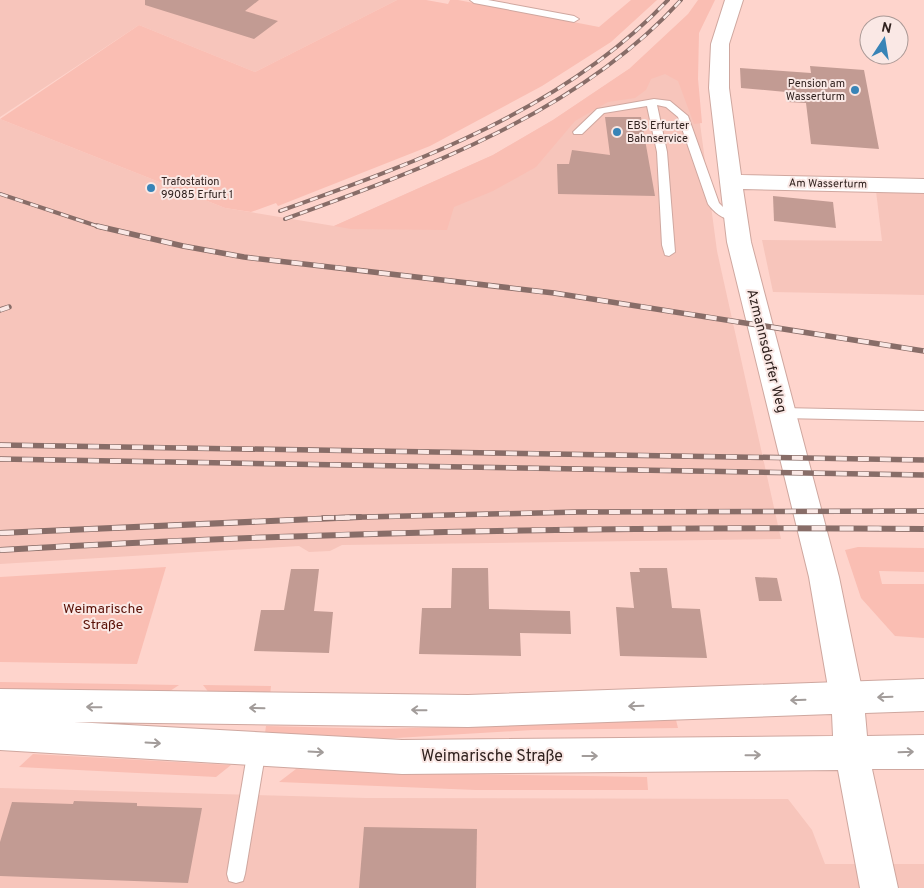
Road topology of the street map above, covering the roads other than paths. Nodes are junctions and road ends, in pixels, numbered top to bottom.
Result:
1 (474, 0) edge
2 (734, 0) edge
3 (574, 19) dead end
4 (654, 102) junction
5 (578, 132) dead end
6 (731, 182) junction
7 (924, 186) edge
8 (736, 216) junction
9 (669, 252) dead end
10 (782, 413) junction
11 (924, 416) edge
12 (924, 696) edge
13 (847, 699) junction
14 (1, 728) edge
15 (257, 749) junction
16 (924, 752) edge
17 (852, 754) junction
18 (236, 874) dead end
19 (880, 888) edge

1 - 3 lane
2 - 6 street, Azmannsdorfer Weg
4 - 5 lane
4 - 8 lane
4 - 9 lane
6 - 7 street, Am Wasserturm
6 - 8 street, Azmannsdorfer Weg
8 - 10 street, Azmannsdorfer Weg
10 - 11 lane
10 - 13 street, Azmannsdorfer Weg
12 -> 13 street, Weimarische Straße
13 -> 14 street, Weimarische Straße
13 - 17 street, Azmannsdorfer Weg
14 -> 15 street, Weimarische Straße
15 -> 17 street, Weimarische Straße
15 - 18 lane
17 -> 16 street, Weimarische Straße
17 - 19 street, Azmannsdorfer Weg

